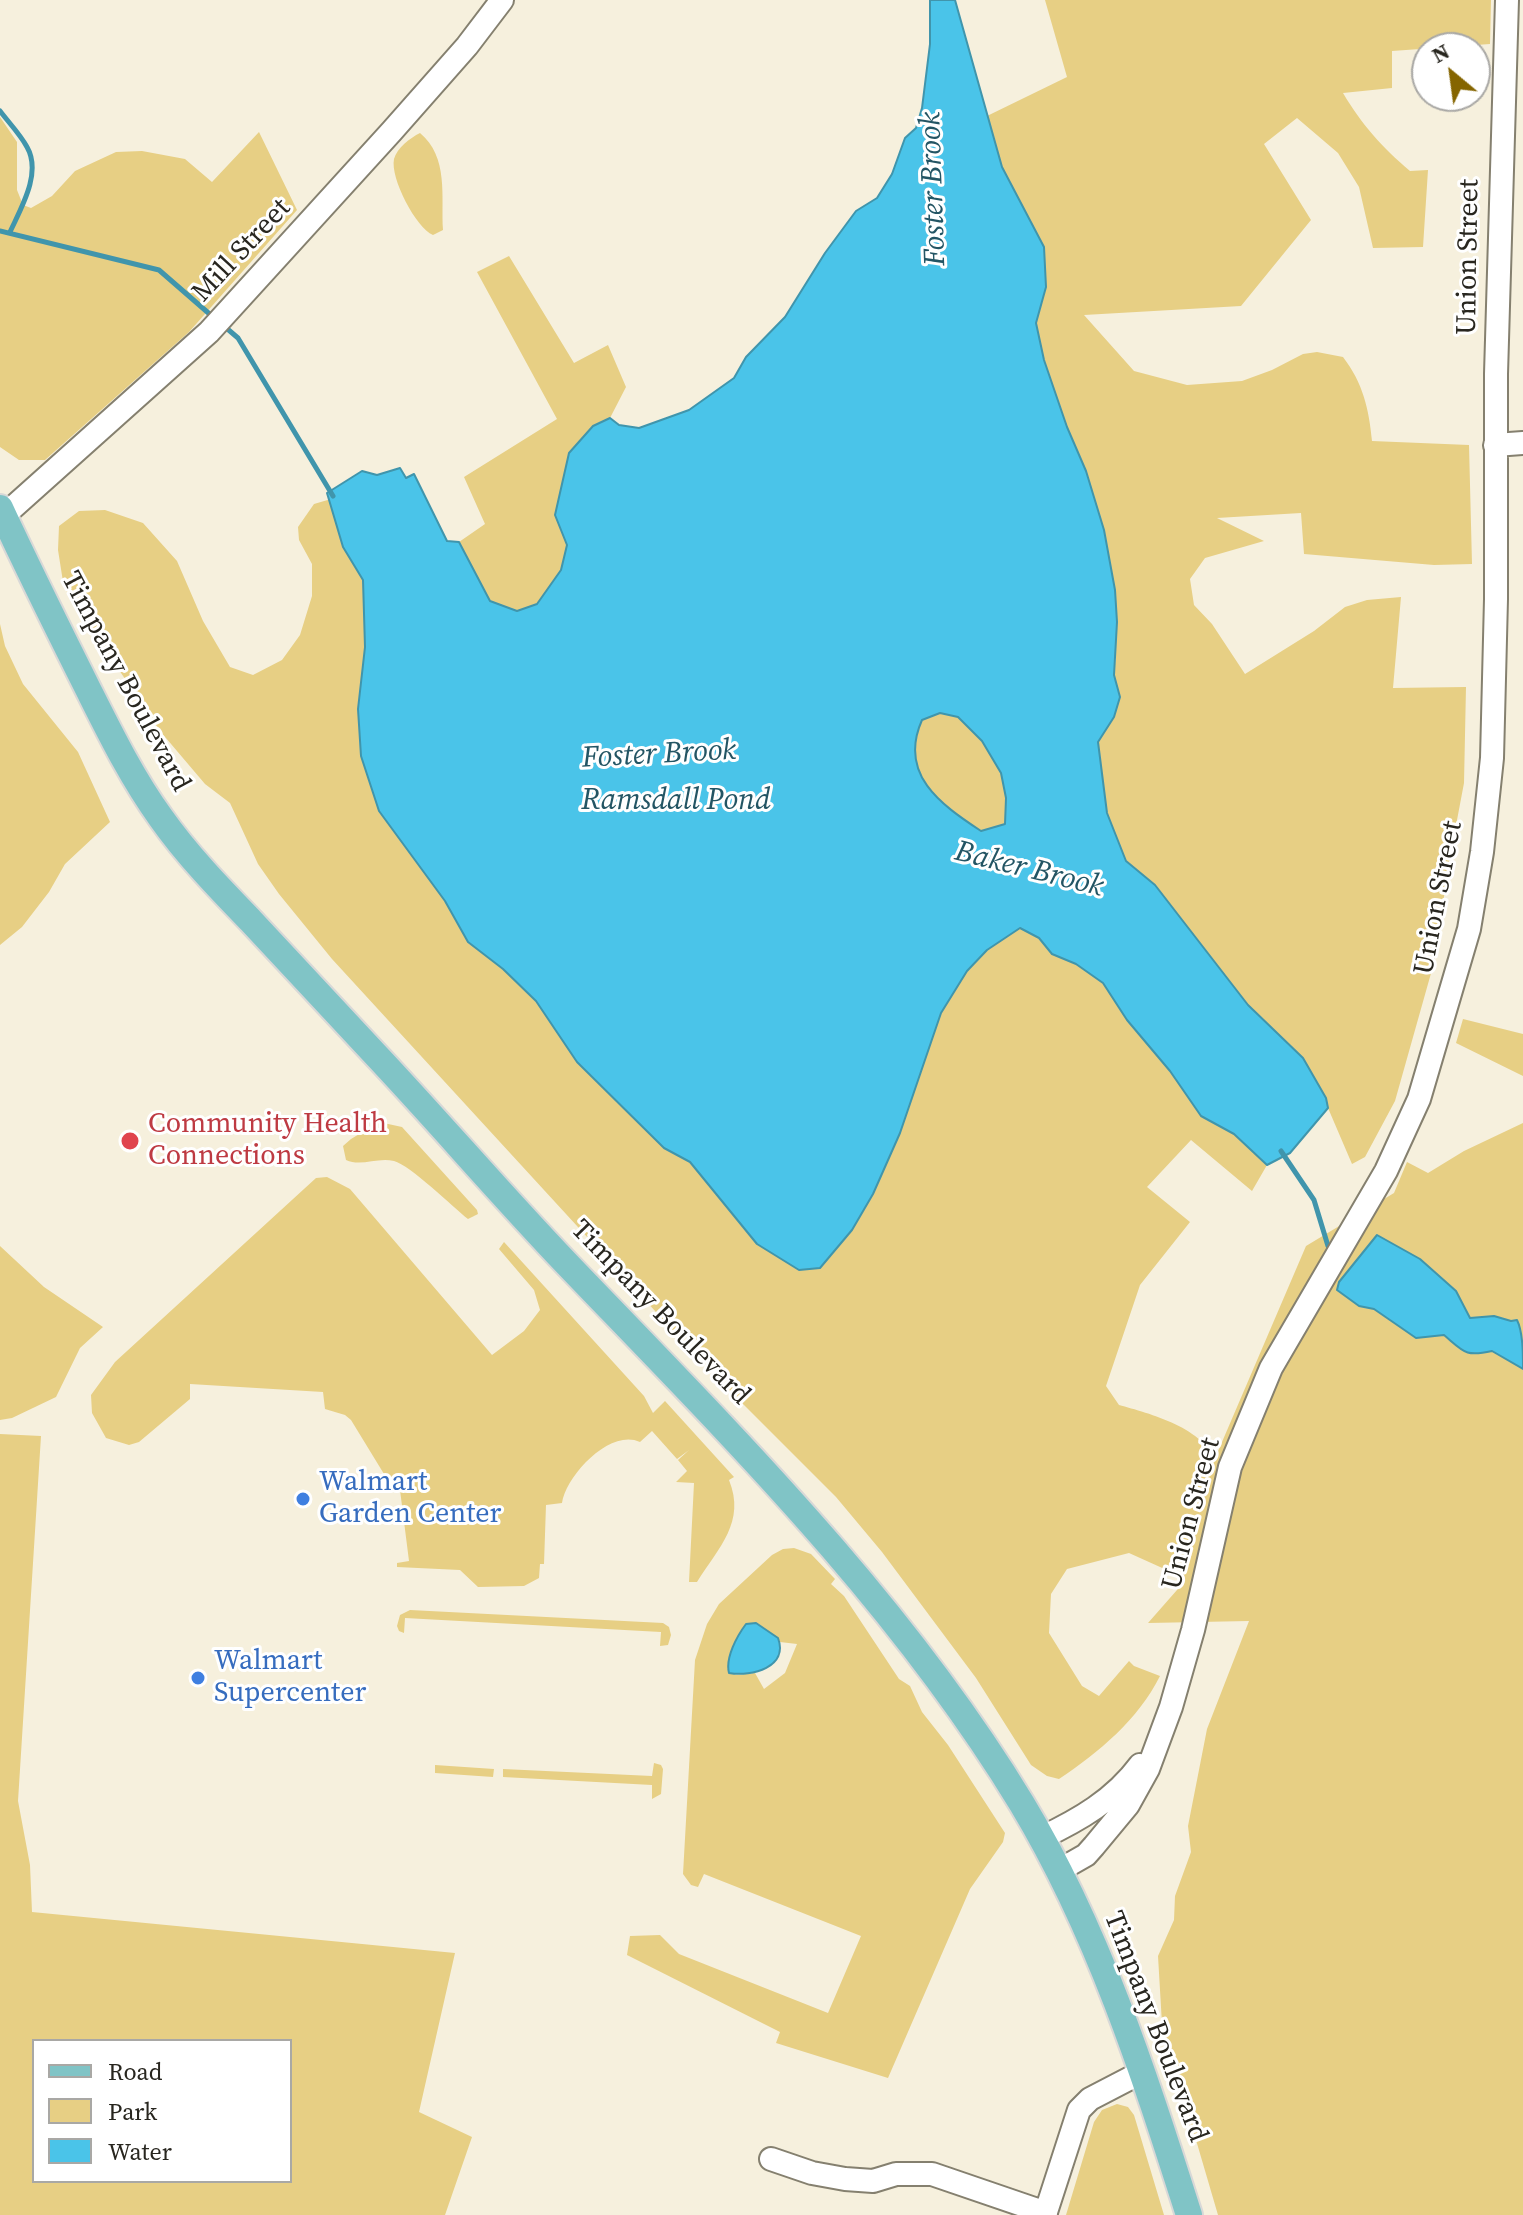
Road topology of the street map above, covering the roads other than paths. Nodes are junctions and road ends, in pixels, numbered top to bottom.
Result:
1 (502, 0) edge
2 (1507, 0) edge
3 (1523, 443) edge
4 (1495, 445) junction
5 (1, 514) edge
6 (1155, 1745) junction
7 (1041, 1838) junction
8 (1058, 1871) junction
9 (1142, 2072) junction
10 (771, 2159) dead end
11 (1046, 2214) edge
12 (1189, 2215) edge

1 - 5 street, Mill Street
2 - 4 street, Union Street
3 - 4 street
4 - 6 street, Union Street
5 - 7 main road, Timpany Boulevard
6 - 7 street
6 - 8 street
7 - 8 main road, Timpany Boulevard
8 - 9 main road, Timpany Boulevard
9 - 11 street
9 - 12 main road, Timpany Boulevard
10 - 11 street

